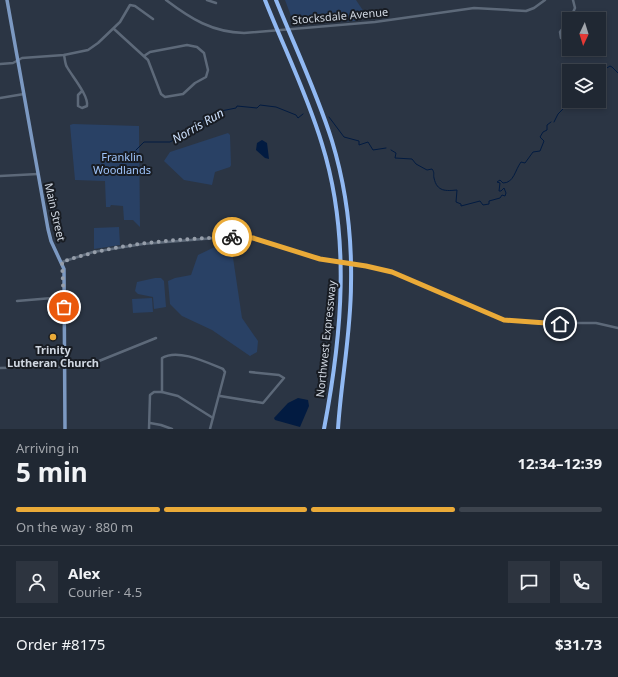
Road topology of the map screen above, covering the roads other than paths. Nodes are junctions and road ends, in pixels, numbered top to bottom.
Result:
1 (7, 0) edge
2 (166, 0) edge
3 (207, 0) edge
4 (265, 0) edge
5 (276, 0) edge
6 (545, 0) edge
7 (573, 0) edge
8 (216, 3) dead end
9 (573, 12) edge
10 (153, 19) dead end
11 (114, 29) junction
12 (562, 29) edge
13 (561, 38) dead end
14 (64, 55) junction
15 (144, 56) junction
16 (18, 61) junction
17 (0, 64) edge
18 (82, 92) junction
19 (24, 94) junction
20 (0, 98) edge
21 (38, 174) junction
22 (0, 176) edge
23 (62, 262) junction
24 (64, 298) junction
25 (17, 301) dead end
26 (618, 328) edge
27 (156, 338) dead end
28 (65, 367) junction
29 (0, 368) edge
30 (250, 372) dead end
31 (162, 392) junction
32 (220, 396) junction
33 (213, 418) junction
34 (150, 423) junction
35 (65, 429) edge
36 (149, 429) edge
37 (172, 429) edge
38 (210, 429) edge
39 (325, 429) edge
40 (337, 429) edge

1 - 16 main road, Main Street
2 - 6 street, Stocksdale Avenue
3 - 8 street
4 - 39 highway, Northwest Expressway
5 - 40 highway, Northwest Expressway
7 - 9 street
10 - 11 street
11 - 14 street
11 - 15 street
12 - 13 street
14 - 16 street
14 - 18 street
15 - 15 street
16 - 17 street
16 - 19 main road, Main Street
18 - 18 street
19 - 20 street
19 - 21 main road, Main Street
21 - 22 street
21 - 23 main road, Main Street
23 - 24 main road, Main Street
23 - 26 street
24 - 25 street
24 - 28 main road, Main Street
27 - 28 street
28 - 29 street
28 - 35 main road, Main Street
30 - 32 street
31 - 32 street
31 - 33 street
31 - 34 street
32 - 33 street
33 - 38 street
34 - 36 street
34 - 37 street

